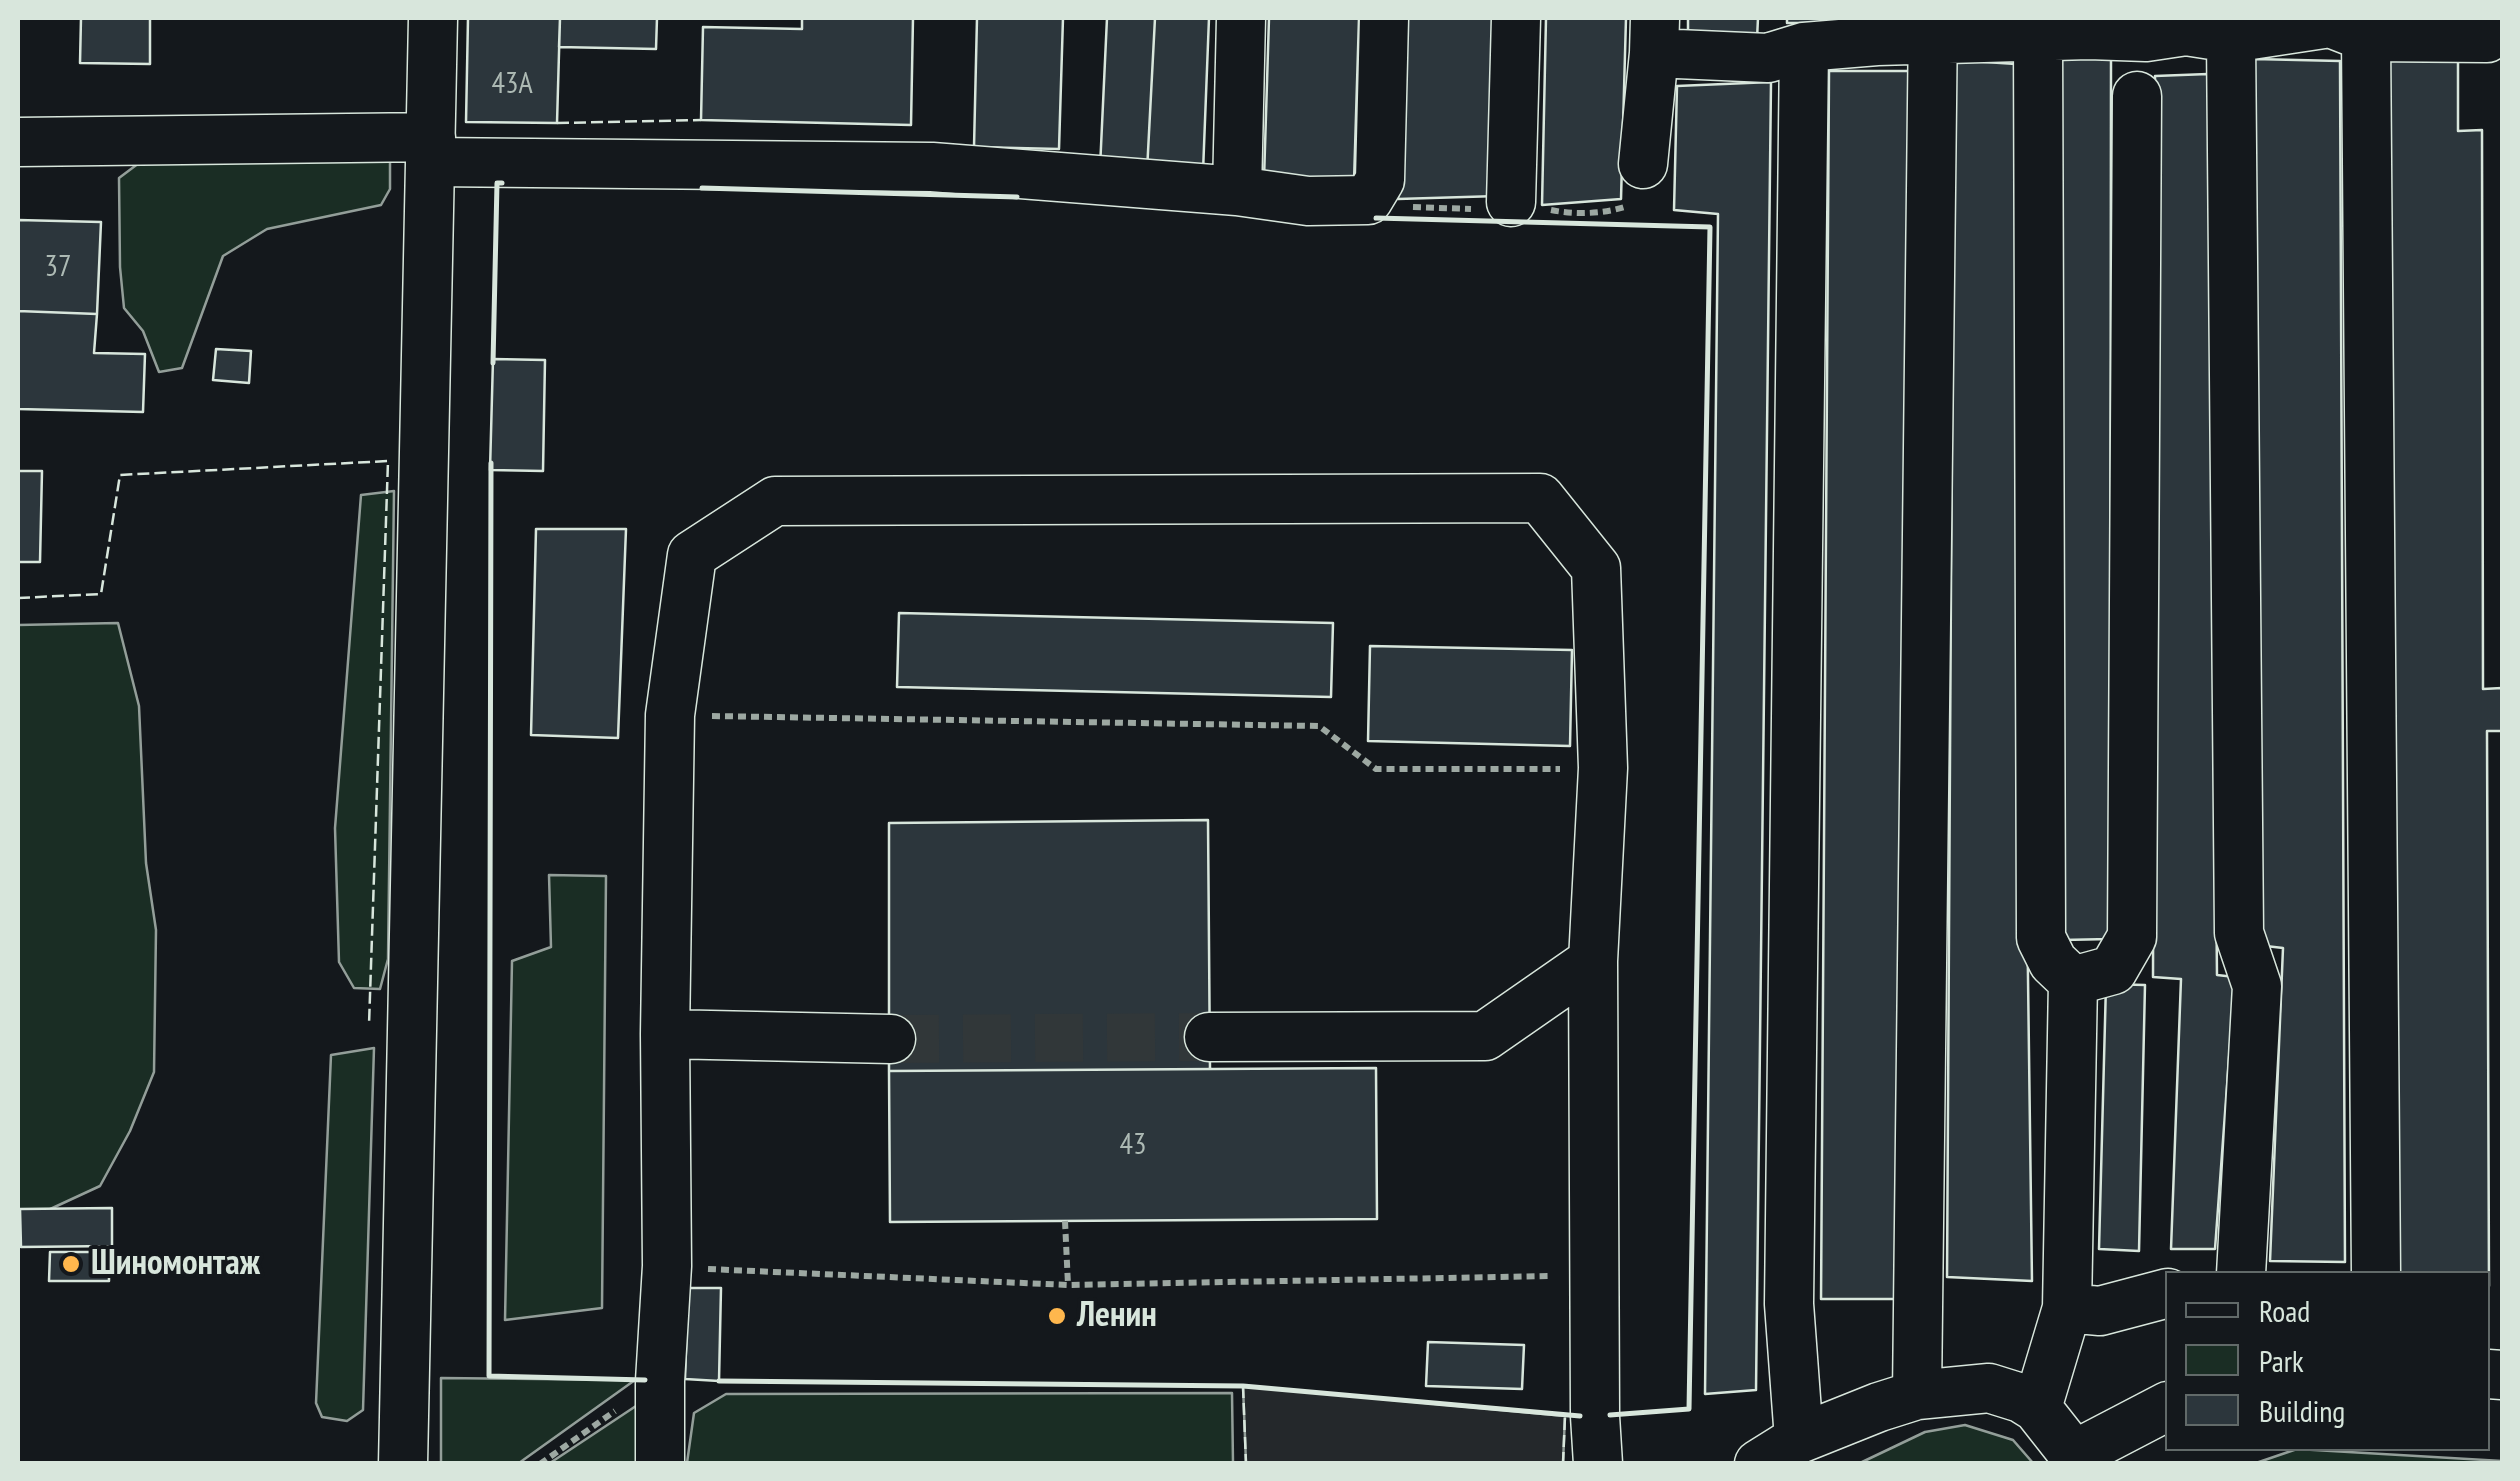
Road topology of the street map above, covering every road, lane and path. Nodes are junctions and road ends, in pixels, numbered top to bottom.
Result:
1 (433, 18) edge
2 (1241, 18) edge
3 (1384, 18) edge
4 (1516, 18) edge
5 (2090, 26) edge
6 (2342, 26) edge
7 (1933, 29) edge
8 (2201, 29) edge
9 (1654, 36) edge
10 (2038, 37) junction
11 (2487, 38) dead end
12 (1780, 41) edge
13 (2137, 96) dead end
14 (18, 142) edge
15 (431, 149) junction
16 (1643, 164) dead end
17 (1237, 191) junction
18 (1511, 202) dead end
19 (670, 715) junction
20 (1603, 768) junction
21 (1593, 961) junction
22 (2073, 981) junction
23 (665, 1034) junction
24 (1209, 1038) tunnel mouth
25 (891, 1039) tunnel mouth
26 (1065, 1222) dead end
27 (667, 1266) junction
28 (2236, 1271) edge
29 (2376, 1271) edge
30 (1594, 1276) junction
31 (1068, 1285) junction
32 (2165, 1294) edge
33 (2067, 1308) junction
34 (1918, 1395) junction
35 (2037, 1408) junction
36 (2165, 1408) edge
37 (1799, 1438) junction
38 (2076, 1459) edge
39 (403, 1464) edge
40 (660, 1464) edge
41 (1598, 1464) edge
42 (1759, 1464) edge

1 - 15 street
2 - 17 street
3 - 17 street
4 - 18 street
5 - 8 street
5 - 10 street
6 - 8 street
6 - 11 street
6 - 29 street
7 - 10 street
7 - 12 street
7 - 34 street
8 - 28 street
9 - 12 street
9 - 16 street
10 - 22 street
12 - 37 street
13 - 22 street
14 - 15 street
15 - 17 street
15 - 39 street
19 - 20 path
19 - 20 street
19 - 23 street
20 - 21 street
21 - 24 street
21 - 30 street
22 - 33 street
23 - 25 street
23 - 27 street
26 - 31 path
27 - 31 path
27 - 40 street
30 - 31 path
30 - 41 street
32 - 33 street
33 - 35 street
34 - 35 street
34 - 37 street
35 - 38 street
36 - 38 street
37 - 42 street

